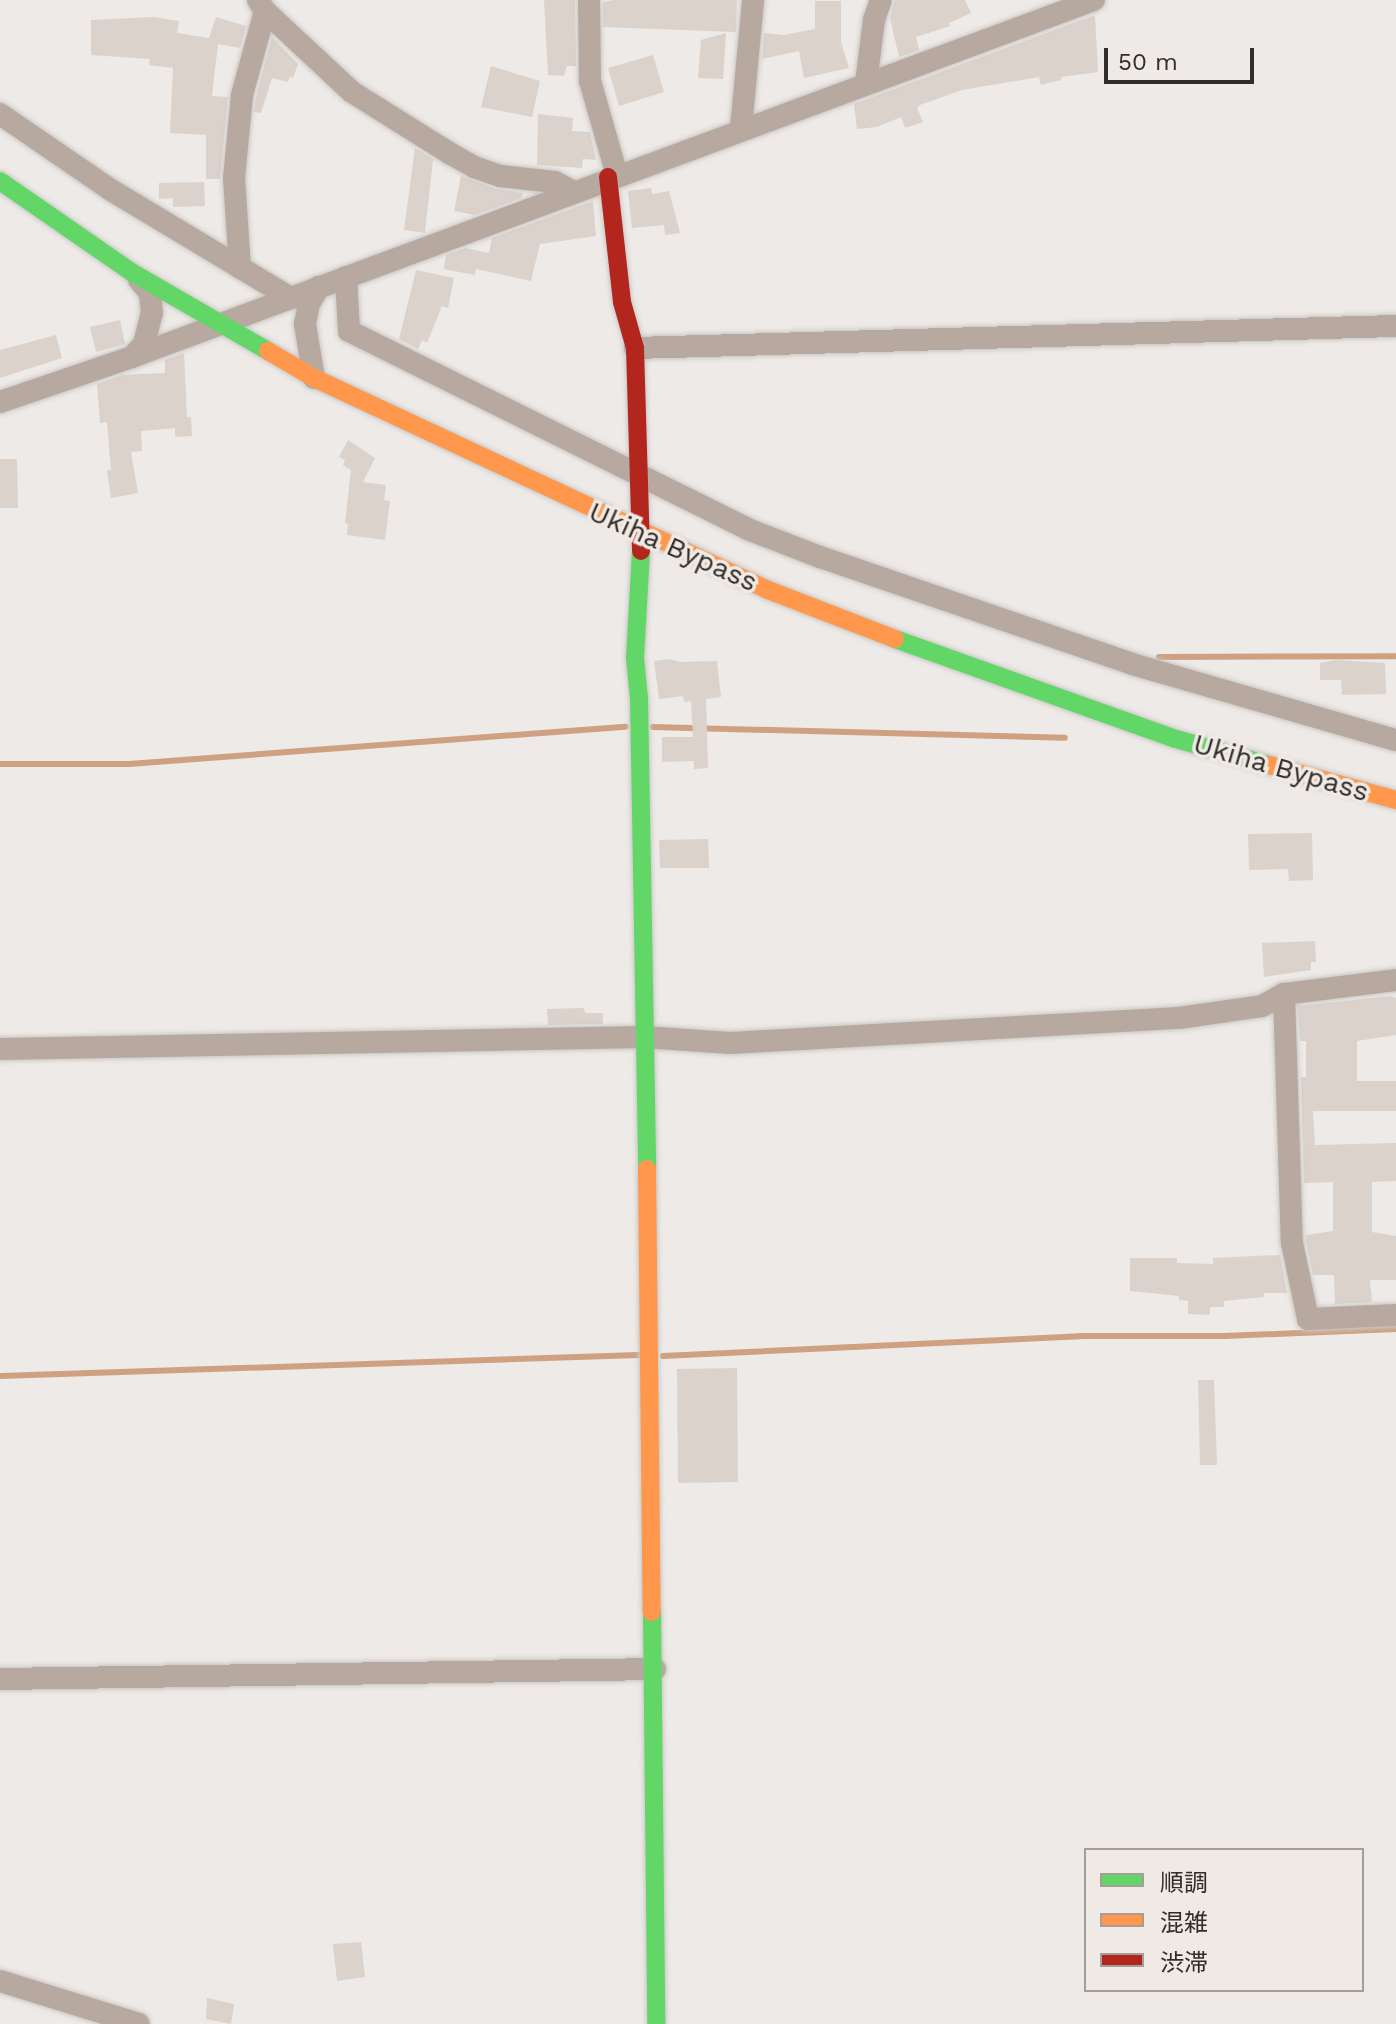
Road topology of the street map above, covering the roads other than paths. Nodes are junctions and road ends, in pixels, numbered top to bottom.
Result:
1 (589, 0) edge
2 (753, 0) edge
3 (881, 0) edge
4 (1094, 0) edge
5 (261, 5) edge
6 (866, 83) junction
7 (0, 114) edge
8 (741, 128) junction
9 (612, 176) junction
10 (0, 181) edge
11 (572, 191) junction
12 (240, 268) junction
13 (133, 273) junction
14 (346, 277) junction
15 (319, 287) junction
16 (291, 298) junction
17 (220, 322) junction
18 (1396, 326) edge
19 (635, 348) junction
20 (132, 357) junction
21 (314, 378) junction
22 (0, 402) edge
23 (641, 478) junction
24 (642, 534) junction
25 (1396, 740) edge
26 (1396, 800) edge
27 (1396, 980) edge
28 (1284, 994) junction
29 (644, 1037) junction
30 (0, 1049) edge
31 (1396, 1315) edge
32 (655, 1669) junction
33 (0, 1679) edge
34 (0, 1981) edge
35 (139, 2024) edge
36 (656, 2024) edge

1 - 9 street
2 - 8 street
3 - 6 street
4 - 6 street
5 - 11 street
5 - 12 street
6 - 8 street
7 - 12 street
8 - 9 street
9 - 11 street
9 - 19 main road
10 - 13 main road, Ukiha Bypass
11 - 14 street
12 - 16 street
13 - 17 main road, Ukiha Bypass
13 - 20 street
14 - 15 street
14 - 23 street
15 - 16 street
15 - 21 street
16 - 17 street
17 - 20 street
17 - 21 main road, Ukiha Bypass
18 - 19 street
19 - 23 main road
20 - 22 street
21 - 24 main road, Ukiha Bypass
23 - 24 main road
23 - 25 street
24 - 26 main road, Ukiha Bypass
24 - 29 main road
27 - 28 street
28 - 29 street
28 - 31 street
29 - 30 street
29 - 32 main road
32 - 33 street
32 - 36 main road
34 - 35 street

